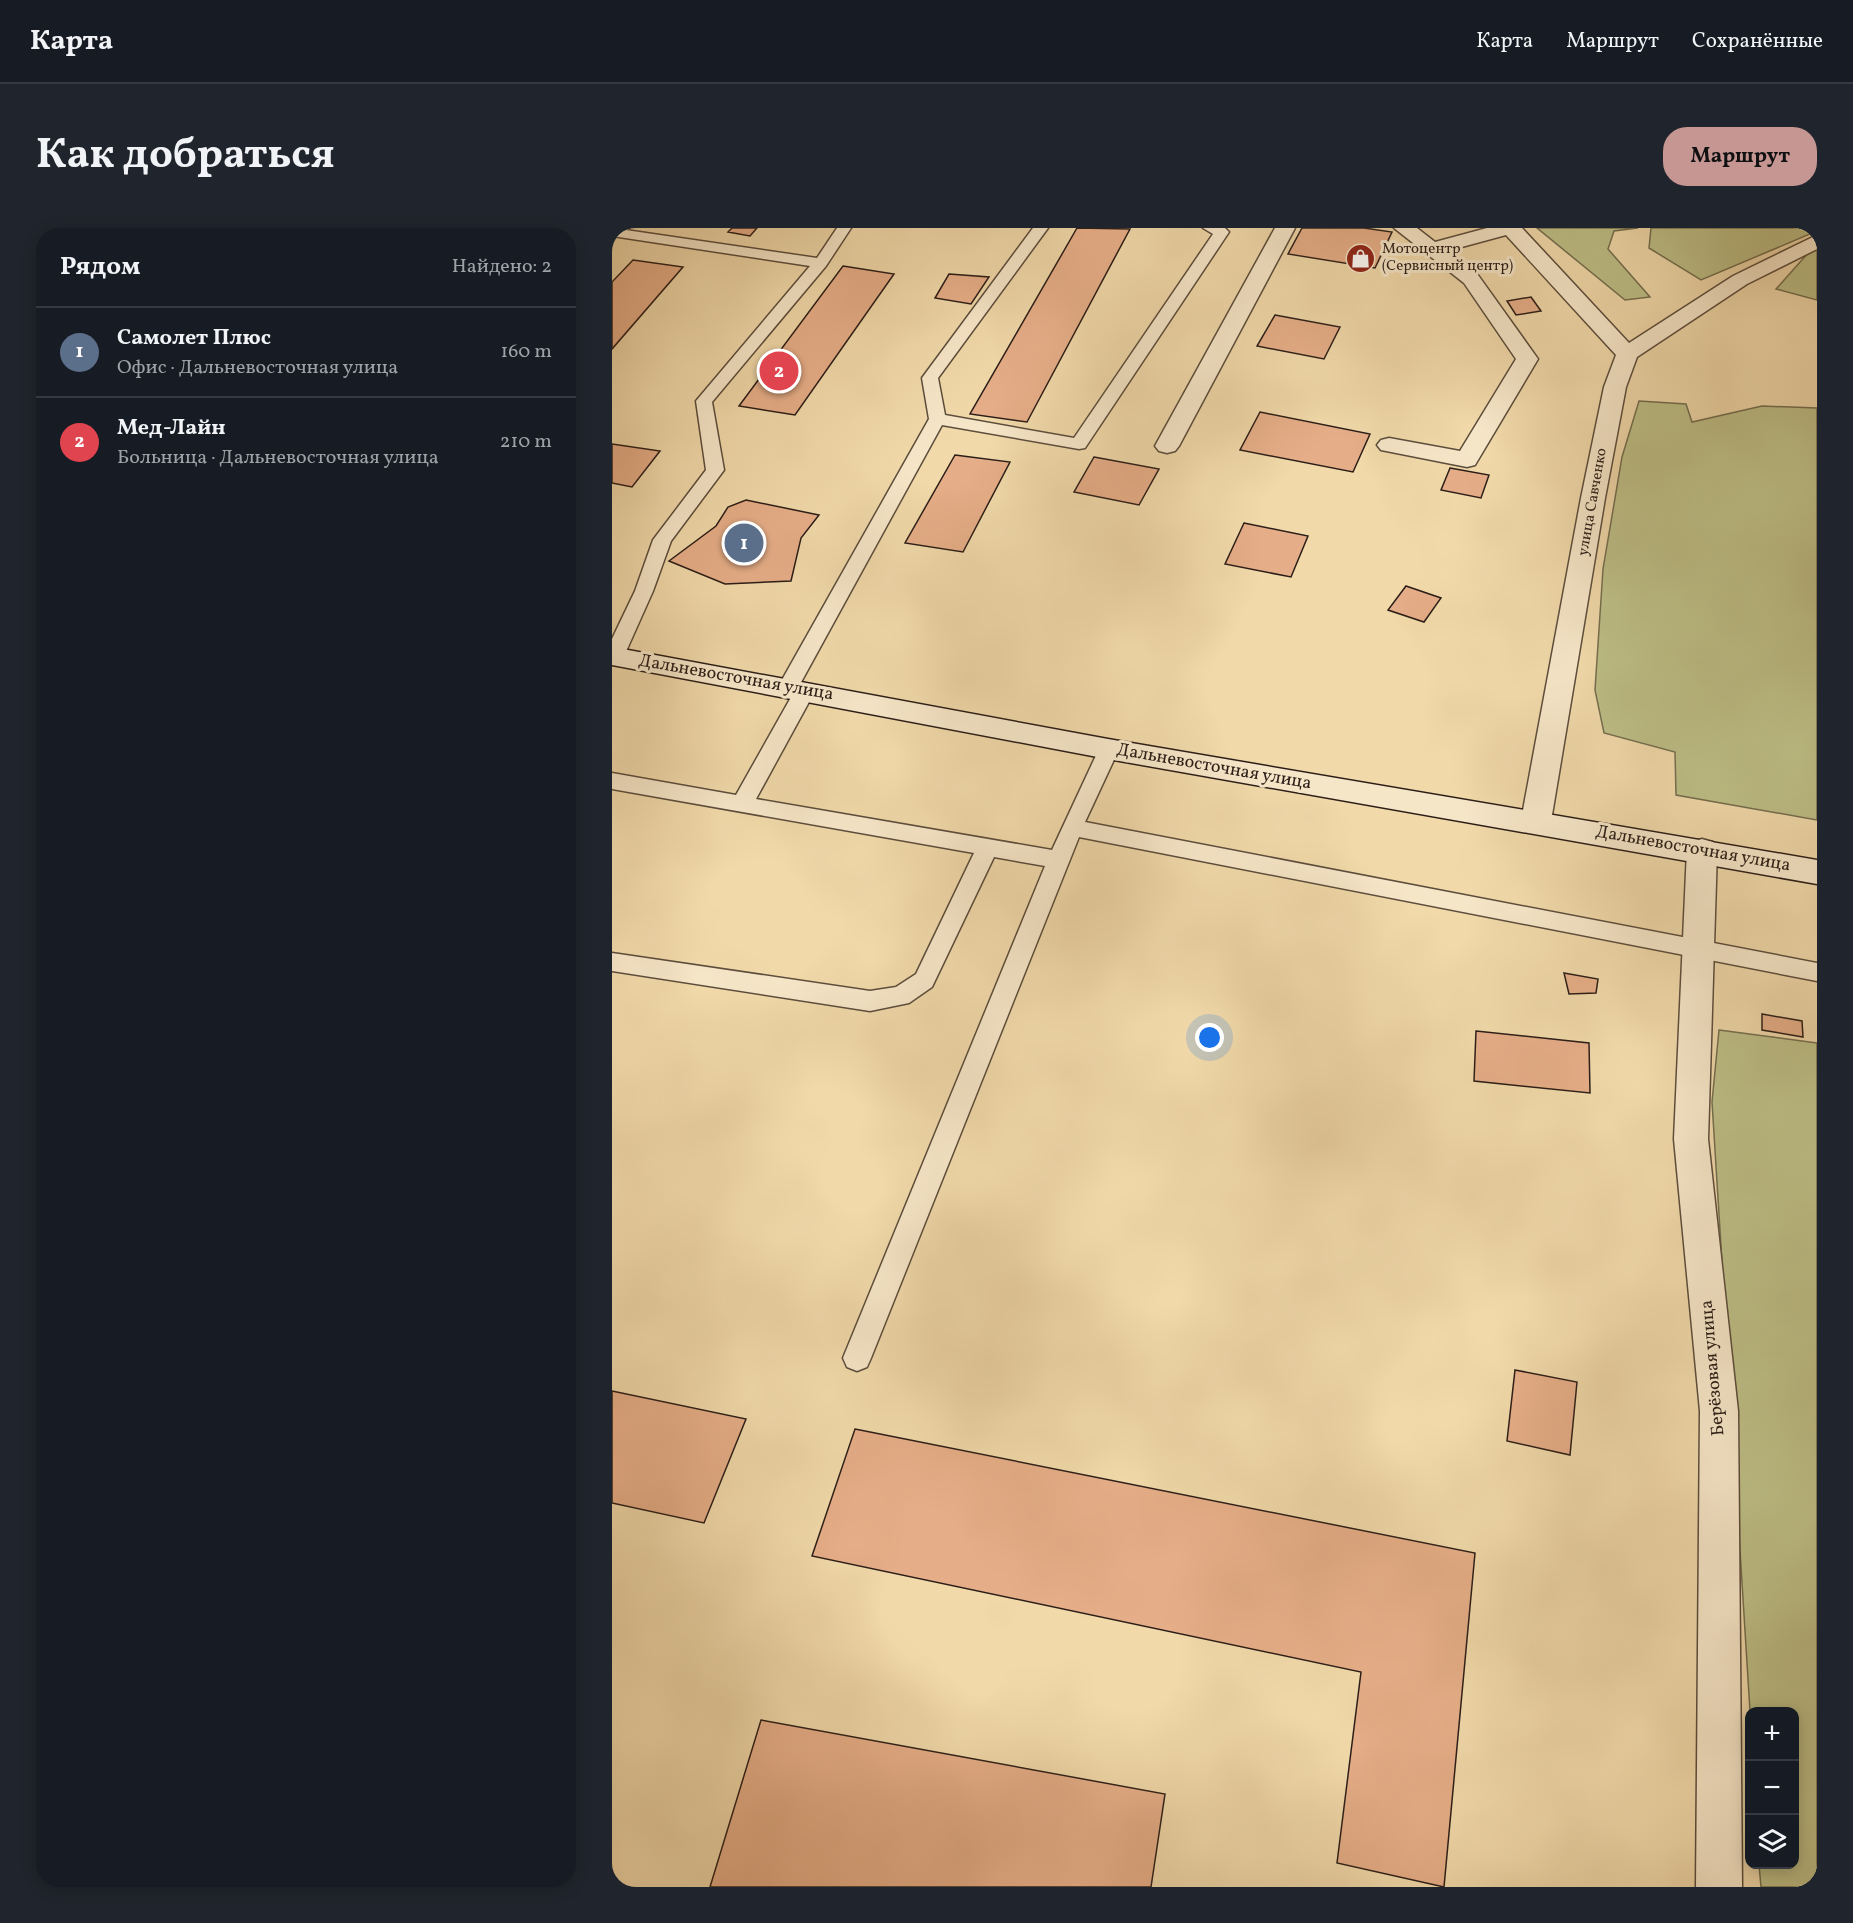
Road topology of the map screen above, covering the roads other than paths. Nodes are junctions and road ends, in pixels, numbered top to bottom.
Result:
1 (844, 228) edge
2 (1041, 228) edge
3 (1210, 228) edge
4 (1285, 228) edge
5 (1404, 228) edge
6 (1510, 228) edge
7 (613, 233) edge
8 (1817, 241) edge
9 (1431, 249) junction
10 (821, 262) junction
11 (1627, 354) junction
12 (937, 419) junction
13 (1389, 445) dead end
14 (1167, 446) dead end
15 (613, 656) edge
16 (797, 689) junction
17 (1109, 749) junction
18 (612, 782) edge
19 (742, 804) junction
20 (1536, 821) junction
21 (1072, 828) junction
22 (988, 847) junction
23 (1702, 850) junction
24 (1059, 860) junction
25 (1817, 872) edge
26 (1699, 949) junction
27 (612, 962) edge
28 (1817, 972) edge
29 (857, 1358) dead end
30 (1719, 1887) edge

1 - 10 lane
2 - 12 lane
3 - 12 lane
4 - 14 street
5 - 9 street
6 - 9 street
6 - 11 street
7 - 10 lane
8 - 11 street
9 - 13 street
10 - 15 lane
11 - 20 street, улица Савченко
12 - 16 lane
15 - 16 street, Дальневосточная улица
16 - 17 street, Дальневосточная улица
16 - 19 lane
17 - 20 street, Дальневосточная улица
17 - 21 lane
18 - 19 lane
19 - 22 lane
20 - 23 street, Дальневосточная улица
21 - 24 lane
21 - 26 lane
22 - 24 lane
22 - 27 lane
23 - 25 street, Дальневосточная улица
23 - 26 street, Берёзовая улица
24 - 29 lane
26 - 28 lane
26 - 30 street, Берёзовая улица

